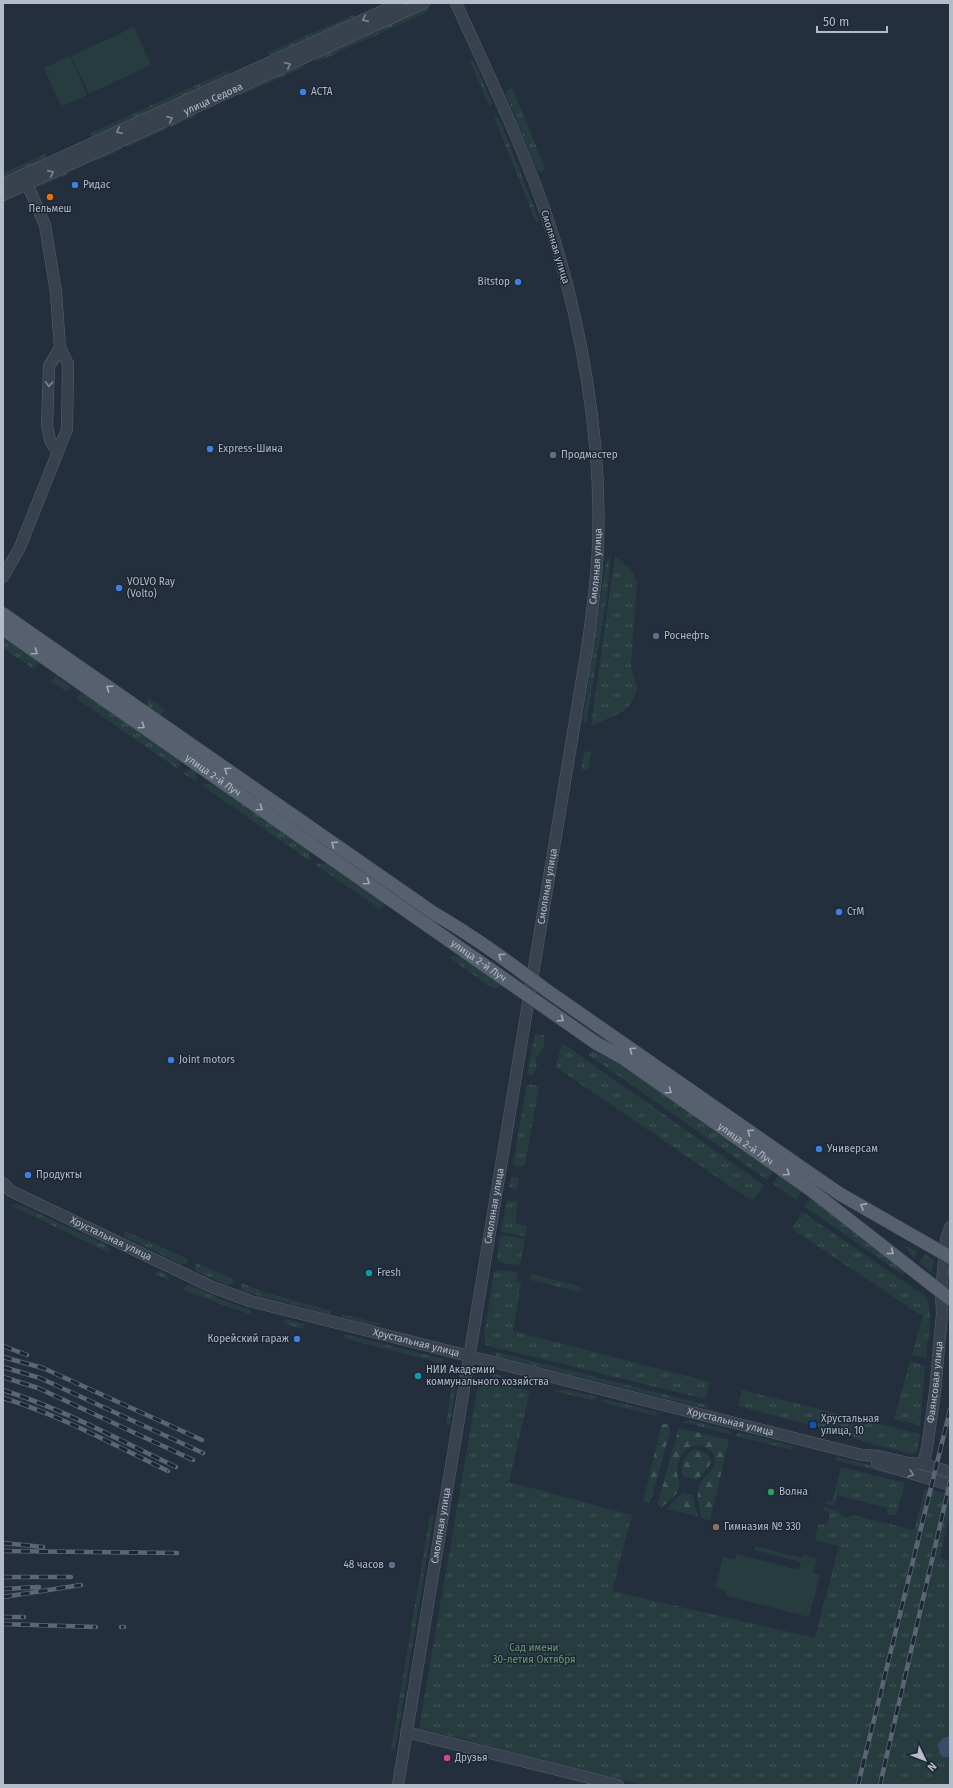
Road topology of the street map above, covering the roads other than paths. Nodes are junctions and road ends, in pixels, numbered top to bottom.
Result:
1 (400, 3) edge
2 (424, 3) edge
3 (456, 3) edge
4 (25, 179) junction
5 (3, 184) edge
6 (3, 195) edge
7 (60, 348) junction
8 (58, 452) junction
9 (3, 577) edge
10 (3, 614) edge
11 (3, 630) edge
12 (532, 980) junction
13 (529, 996) junction
14 (3, 1183) edge
15 (7, 1192) edge
16 (950, 1227) edge
17 (947, 1256) edge
18 (946, 1295) edge
19 (468, 1358) junction
20 (862, 1456) junction
21 (923, 1464) junction
22 (950, 1472) edge
23 (950, 1485) edge
24 (406, 1732) junction
25 (398, 1785) edge
26 (618, 1785) edge

1 -> 4 street, улица Седова
4 -> 2 street, улица Седова
3 - 12 street, Смоляная улица
4 - 5 street, улица Седова
4 - 6 street, улица Седова
4 - 7 street
7 - 8 street
7 -> 8 street
8 - 9 street
12 -> 10 main road, улица 2-й Луч
11 -> 13 main road, улица 2-й Луч
12 - 13 street, Смоляная улица
17 -> 12 main road, улица 2-й Луч
13 -> 18 main road, улица 2-й Луч
13 - 19 street, Смоляная улица
14 - 15 street, Хрустальная улица
15 - 19 street, Хрустальная улица
16 - 17 street, Фаянсовая улица
17 - 18 street, Фаянсовая улица
18 - 21 street, Фаянсовая улица
19 - 20 street, Хрустальная улица
19 - 24 street, Смоляная улица
20 - 21 street, Хрустальная улица
20 -> 23 street, Хрустальная улица
21 - 22 street, Хрустальная улица
24 - 25 street, Смоляная улица
24 - 26 street

